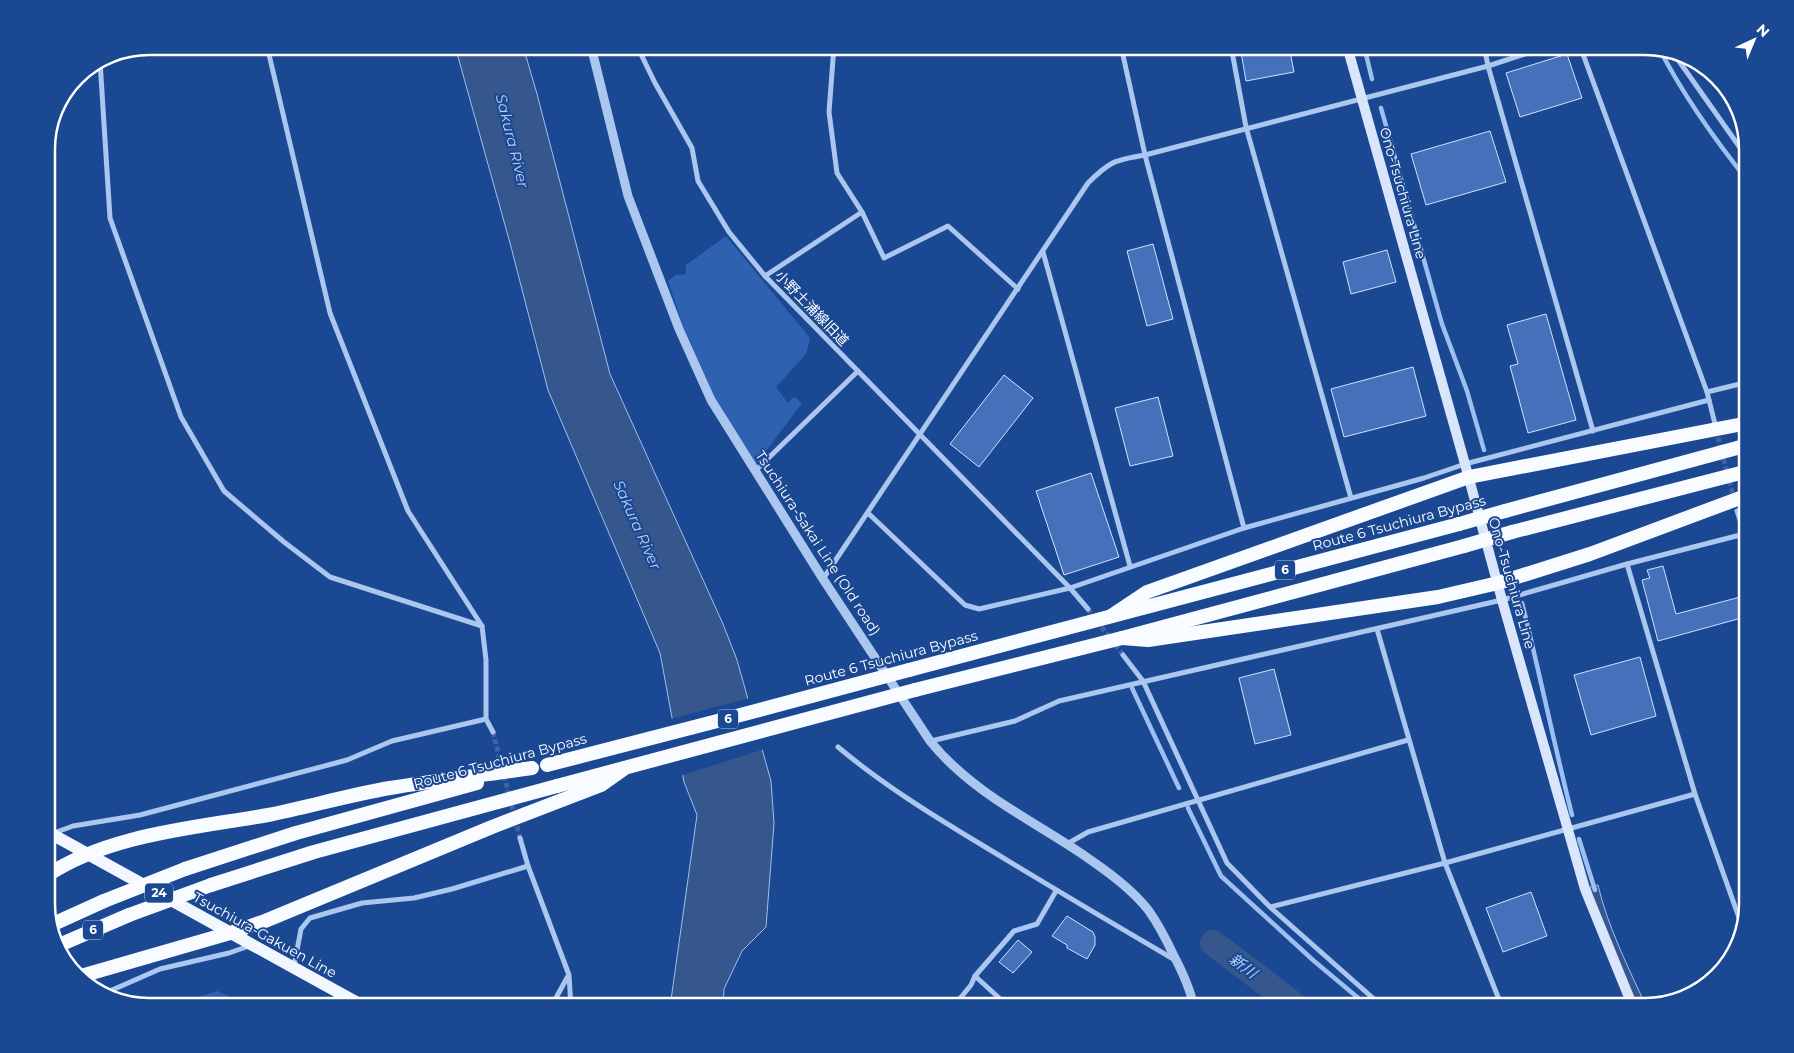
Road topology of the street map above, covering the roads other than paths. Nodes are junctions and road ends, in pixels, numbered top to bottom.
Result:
1 (269, 55) edge
2 (593, 55) edge
3 (641, 55) edge
4 (833, 55) edge
5 (1123, 55) edge
6 (1233, 55) edge
7 (1350, 55) edge
8 (1486, 55) edge
9 (1522, 55) edge
10 (1583, 55) edge
11 (1679, 61) edge
12 (1488, 66) junction
13 (101, 69) edge
14 (1362, 98) junction
15 (1246, 128) junction
16 (1739, 146) edge
17 (1145, 155) junction
18 (862, 212) junction
19 (1043, 252) junction
20 (765, 276) junction
21 (1018, 289) junction
22 (858, 371) junction
23 (1739, 384) edge
24 (1707, 392) junction
25 (1710, 400) junction
26 (1715, 424) tunnel mouth
27 (1739, 425) edge
28 (1593, 431) junction
29 (921, 435) junction
30 (1739, 447) edge
31 (1467, 470) junction
32 (755, 471) junction
33 (1739, 473) edge
34 (1351, 498) junction
35 (1739, 498) edge
36 (1737, 511) dead end
37 (868, 513) junction
38 (1739, 516) edge
39 (1244, 528) junction
40 (1739, 535) edge
41 (1627, 564) junction
42 (1130, 566) junction
43 (823, 580) junction
44 (1498, 583) junction
45 (1070, 588) junction
46 (1502, 600) junction
47 (1088, 608) tunnel mouth
48 (1111, 616) junction
49 (482, 626) junction
50 (1377, 629) junction
51 (1122, 638) junction
52 (1123, 656) tunnel mouth
53 (1143, 681) junction
54 (486, 719) junction
55 (492, 732) tunnel mouth
56 (1408, 740) junction
57 (930, 742) junction
58 (838, 747) dead end
59 (532, 768) junction
60 (625, 768) junction
61 (1695, 794) junction
62 (1198, 800) junction
63 (1569, 829) junction
64 (55, 831) edge
65 (55, 836) edge
66 (520, 838) tunnel mouth
67 (1067, 844) junction
68 (88, 854) junction
69 (1445, 863) junction
70 (528, 866) junction
71 (55, 870) edge
72 (1056, 891) junction
73 (1270, 907) junction
74 (1738, 915) edge
75 (57, 922) edge
76 (230, 933) junction
77 (64, 943) edge
78 (252, 945) junction
79 (1177, 961) junction
80 (293, 968) junction
81 (87, 974) edge
82 (568, 975) junction
83 (975, 976) junction
84 (112, 990) edge
85 (348, 998) edge
86 (556, 998) edge
87 (570, 998) edge
88 (960, 998) edge
89 (999, 998) edge
90 (1192, 998) edge
91 (1373, 998) edge
92 (1498, 998) edge
93 (1628, 998) edge

1 - 49 street
2 - 32 street, Tsuchiura-Sakai Line (Old road)
3 - 20 street
4 - 18 street
5 - 17 street
6 - 15 street
7 - 14 main road, Ono-Tsuchiura Line
8 - 12 street
9 - 12 street
10 - 24 street
11 - 16 street
12 - 14 street
12 - 28 street
13 - 49 street
14 - 15 street
14 - 31 main road, Ono-Tsuchiura Line
15 - 17 street
15 - 34 street
17 - 19 street
17 - 39 street
18 - 20 street, 小野土浦線旧道
18 - 21 street
19 - 21 street
19 - 42 street
20 - 22 street, 小野土浦線旧道
21 - 29 street
22 - 29 street, 小野土浦線旧道
22 - 32 street
23 - 24 street
24 - 25 street
25 - 26 street
25 - 28 street
27 - 31 highway
28 - 31 street
29 - 37 street
29 - 45 street, 小野土浦線旧道
30 - 48 highway, Route 6 Tsuchiura Bypass / 6, bridge
31 - 34 street
31 - 44 main road, Ono-Tsuchiura Line
31 - 48 highway
32 - 43 street, Tsuchiura-Sakai Line (Old road)
33 - 51 highway, 6, bridge
34 - 39 street
35 - 44 highway
36 - 38 street
37 - 43 street
37 - 45 street
39 - 42 street
40 - 41 street
41 - 46 street
41 - 61 street
42 - 45 street
43 - 57 street, Tsuchiura-Sakai Line (Old road)
44 - 46 main road, Ono-Tsuchiura Line
44 - 51 highway
45 - 47 street, 小野土浦線旧道
46 - 50 street
46 - 63 main road, Ono-Tsuchiura Line
48 - 59 highway, Route 6 Tsuchiura Bypass / 6, bridge
49 - 54 street
50 - 53 street
50 - 56 street
51 - 60 highway, 6, bridge
52 - 53 street
53 - 57 street
53 - 62 street
54 - 55 street
54 - 64 street
56 - 62 street
56 - 69 street
57 - 67 street, Tsuchiura-Sakai Line (Old road)
58 - 72 street
59 - 68 highway
59 - 75 highway, Route 6 Tsuchiura Bypass / 6, bridge
60 - 76 highway
60 - 77 highway, 6, bridge
61 - 63 street
61 - 74 street
62 - 67 street
62 - 73 street
63 - 69 street
63 - 93 main road, Ono-Tsuchiura Line
65 - 68 main road, Tsuchiura-Gakuen Line / 24
66 - 70 street
67 - 79 street, Tsuchiura-Sakai Line (Old road)
68 - 71 highway
68 - 76 main road, Tsuchiura-Gakuen Line / 24
69 - 73 street
69 - 92 street
70 - 80 street
70 - 82 street
72 - 79 street
72 - 83 street
73 - 91 street
76 - 78 main road, Tsuchiura-Gakuen Line / 24
76 - 81 highway
78 - 80 main road, Tsuchiura-Gakuen Line / 24
78 - 84 street
79 - 90 street, Tsuchiura-Sakai Line (Old road)
80 - 85 main road, Tsuchiura-Gakuen Line / 24
82 - 86 street
82 - 87 street
83 - 88 street
83 - 89 street

